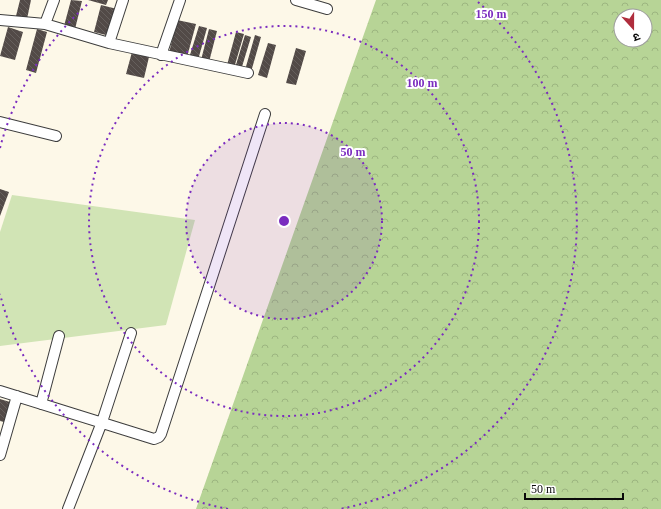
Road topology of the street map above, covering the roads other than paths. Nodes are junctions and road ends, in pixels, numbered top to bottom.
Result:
1 (54, 0) edge
2 (123, 0) edge
3 (180, 0) edge
4 (296, 0) edge
5 (327, 9) dead end
6 (0, 20) edge
7 (45, 24) junction
8 (109, 43) junction
9 (161, 55) junction
10 (248, 74) dead end
11 (265, 114) dead end
12 (0, 122) edge
13 (56, 136) dead end
14 (131, 333) dead end
15 (59, 336) dead end
16 (0, 391) edge
17 (17, 396) junction
18 (41, 404) junction
19 (102, 422) junction
20 (0, 455) edge
21 (68, 509) edge

1 - 7 street
2 - 8 street
3 - 9 street
4 - 5 street
6 - 7 street
7 - 8 street
8 - 9 street
9 - 10 street
11 - 19 street
12 - 13 street
14 - 19 street
15 - 18 street
16 - 17 street
17 - 18 street
17 - 20 street
18 - 19 street
19 - 21 street

